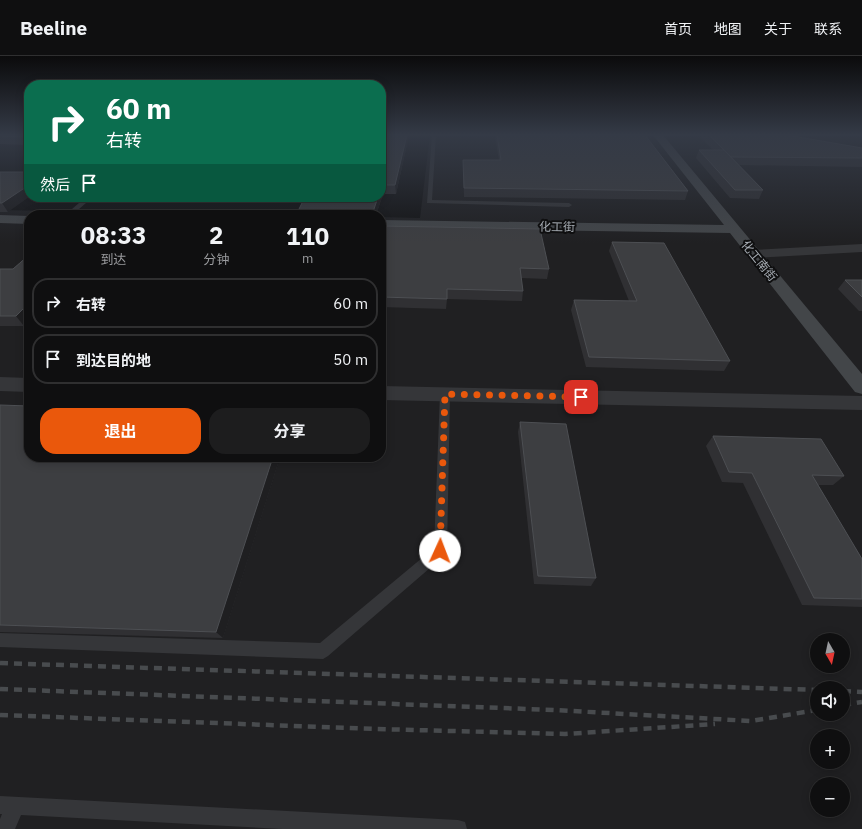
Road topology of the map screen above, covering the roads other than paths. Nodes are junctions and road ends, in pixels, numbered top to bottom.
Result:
1 (431, 171) edge
2 (687, 171) edge
3 (84, 202) edge
4 (569, 205) edge
5 (74, 210) edge
6 (0, 219) edge
7 (24, 220) edge
8 (386, 224) edge
9 (733, 229) junction
10 (862, 248) edge
11 (753, 254) junction
12 (0, 384) edge
13 (24, 385) edge
14 (862, 387) edge
15 (386, 392) edge
16 (445, 394) junction
17 (862, 403) edge
18 (0, 640) edge
19 (8, 806) edge
20 (5, 829) edge
21 (458, 829) edge

1 - 4 lane
2 - 9 street, 化工南街
3 - 5 lane
6 - 7 street
8 - 9 street, 化工街
9 - 11 street, 化工南街
10 - 11 street
11 - 14 street, 化工南街
12 - 13 street
15 - 16 street
16 - 17 street
16 - 18 lane
19 - 20 lane
19 - 21 lane

